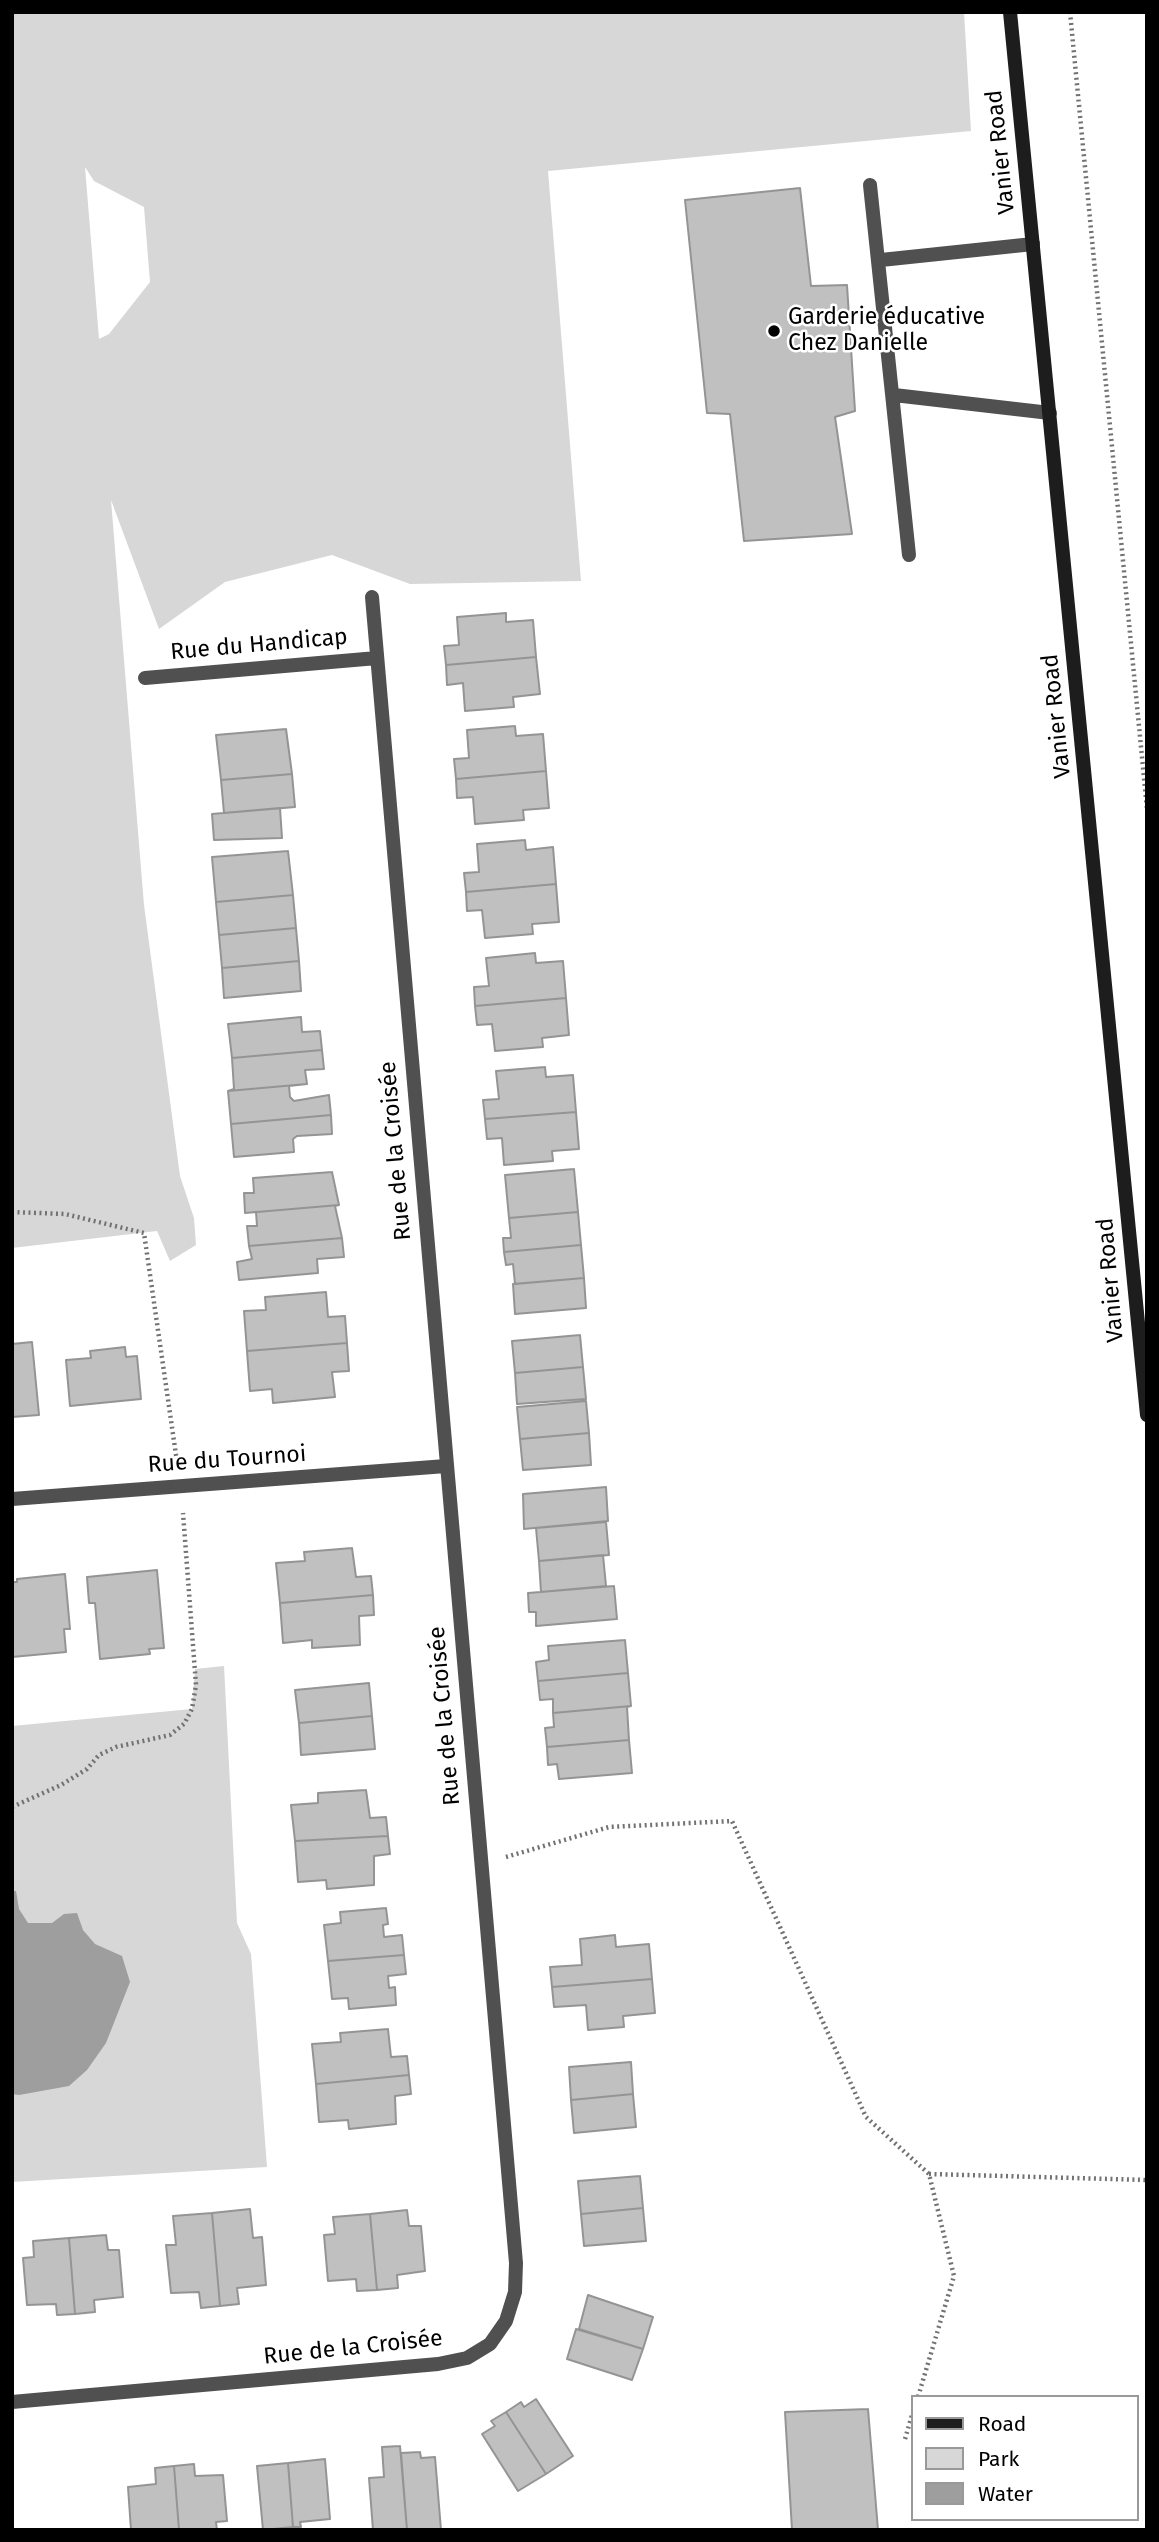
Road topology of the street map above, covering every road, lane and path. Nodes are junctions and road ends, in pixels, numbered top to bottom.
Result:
1 (1010, 12) edge
2 (1070, 12) edge
3 (870, 185) dead end
4 (1033, 244) junction
5 (881, 260) junction
6 (894, 395) junction
7 (1050, 413) junction
8 (909, 555) dead end
9 (372, 597) dead end
10 (377, 658) junction
11 (145, 678) dead end
12 (1147, 809) edge
13 (12, 1212) edge
14 (1147, 1415) edge
15 (446, 1466) junction
16 (181, 1486) junction
17 (12, 1499) edge
18 (12, 1807) edge
19 (481, 1864) junction
20 (929, 2174) junction
21 (1147, 2180) edge
22 (919, 2395) edge
23 (12, 2402) edge
24 (911, 2419) edge
25 (905, 2439) dead end

1 - 4 main road, Vanier Road
2 - 12 path
3 - 5 street
4 - 5 street
4 - 7 main road, Vanier Road
5 - 6 street
6 - 7 street
6 - 8 street
7 - 14 main road, Vanier Road
9 - 10 street, Rue de la Croisée
10 - 11 street, Rue du Handicap
10 - 15 street, Rue de la Croisée
13 - 16 path
15 - 16 street, Rue du Tournoi
15 - 19 street, Rue de la Croisée
16 - 17 street, Rue du Tournoi
16 - 18 path
19 - 20 path
19 - 23 street, Rue de la Croisée
20 - 21 path
20 - 22 path
24 - 25 path

